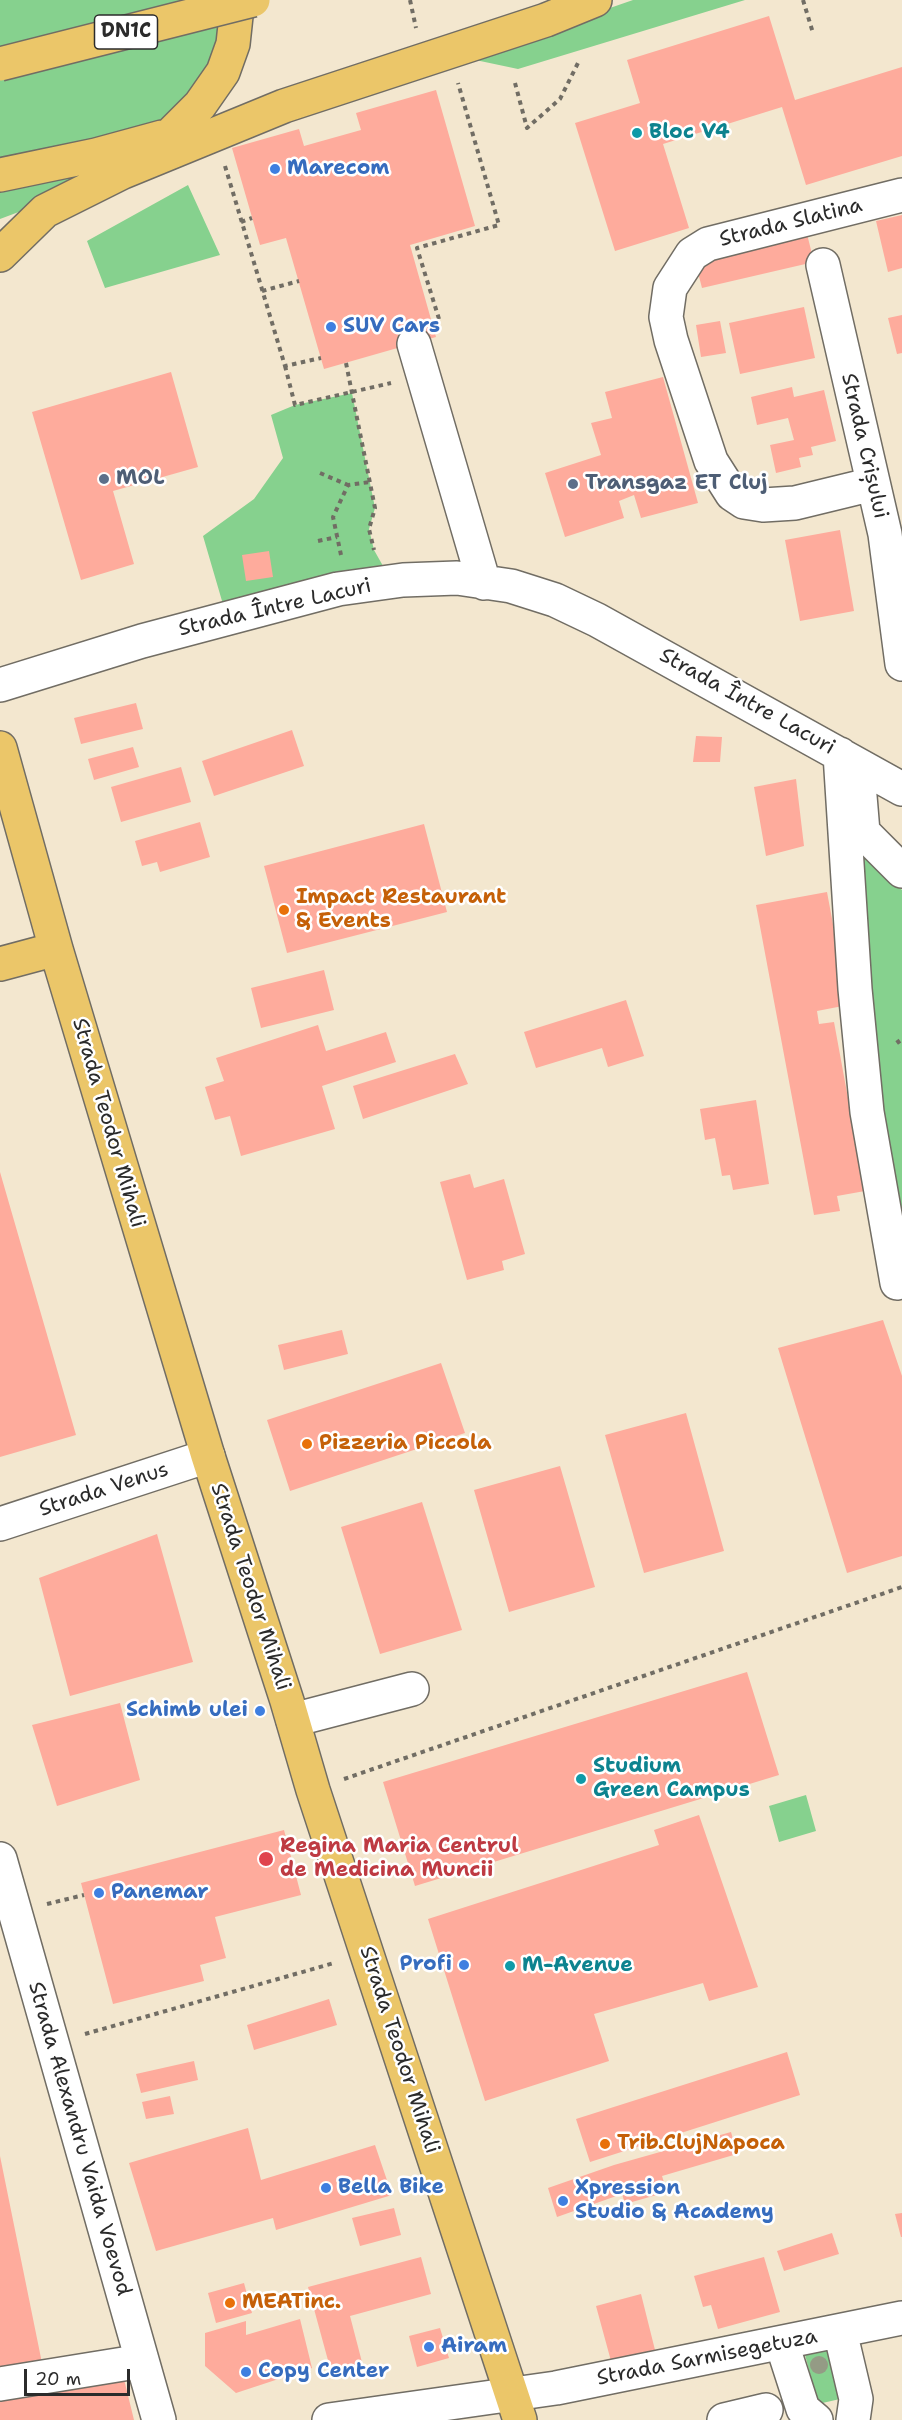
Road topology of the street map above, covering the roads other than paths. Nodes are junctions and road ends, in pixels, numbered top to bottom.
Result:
1 (235, 0) edge
2 (253, 0) edge
3 (595, 0) edge
4 (0, 64) edge
5 (170, 135) junction
6 (123, 172) junction
7 (0, 175) edge
8 (902, 195) edge
9 (45, 211) junction
10 (0, 228) edge
11 (0, 255) edge
12 (823, 265) dead end
13 (414, 344) dead end
14 (873, 484) junction
15 (893, 532) edge
16 (484, 583) junction
17 (902, 664) edge
18 (0, 685) edge
19 (0, 748) edge
20 (849, 759) junction
21 (902, 789) edge
22 (902, 871) edge
23 (56, 949) junction
24 (0, 964) edge
25 (897, 1283) dead end
26 (208, 1456) junction
27 (0, 1524) edge
28 (412, 1689) dead end
29 (293, 1720) junction
30 (0, 1859) edge
31 (902, 2318) edge
32 (840, 2331) junction
33 (782, 2344) junction
34 (142, 2361) junction
35 (0, 2384) edge
36 (516, 2408) edge
37 (766, 2410) dead end
38 (159, 2420) edge
39 (329, 2420) edge
40 (724, 2420) edge
41 (816, 2420) edge
42 (853, 2420) edge

1 - 5 main road
2 - 4 main road, DN1C, bridge
3 - 6 main road
5 - 6 main road
5 - 7 main road
6 - 9 main road
8 - 14 street, Strada Slatina
9 - 10 main road
9 - 11 main road
12 - 14 street, Strada Crișului
13 - 16 street
14 - 15 street, Strada Crișului
15 - 17 street, Strada Crișului
16 - 18 street, Strada Între Lacuri
16 - 20 street, Strada Între Lacuri
19 - 23 main road, Strada Teodor Mihali
20 - 21 street, Strada Între Lacuri
20 - 22 street
20 - 25 street
23 - 24 main road
23 - 26 main road, Strada Teodor Mihali
26 - 27 street, Strada Venus
26 - 29 main road, Strada Teodor Mihali
28 - 29 street
29 - 36 main road, Strada Teodor Mihali
30 - 34 street, Strada Alexandru Vaida Voevod
31 - 32 street, Strada Sarmisegetuza
32 - 33 street, Strada Sarmisegetuza
32 - 42 street
33 - 36 street, Strada Sarmisegetuza
33 - 41 street
34 - 35 street
34 - 38 street, Strada Alexandru Vaida Voevod
36 - 39 street, Strada Sarmisegetuza
37 - 40 street

